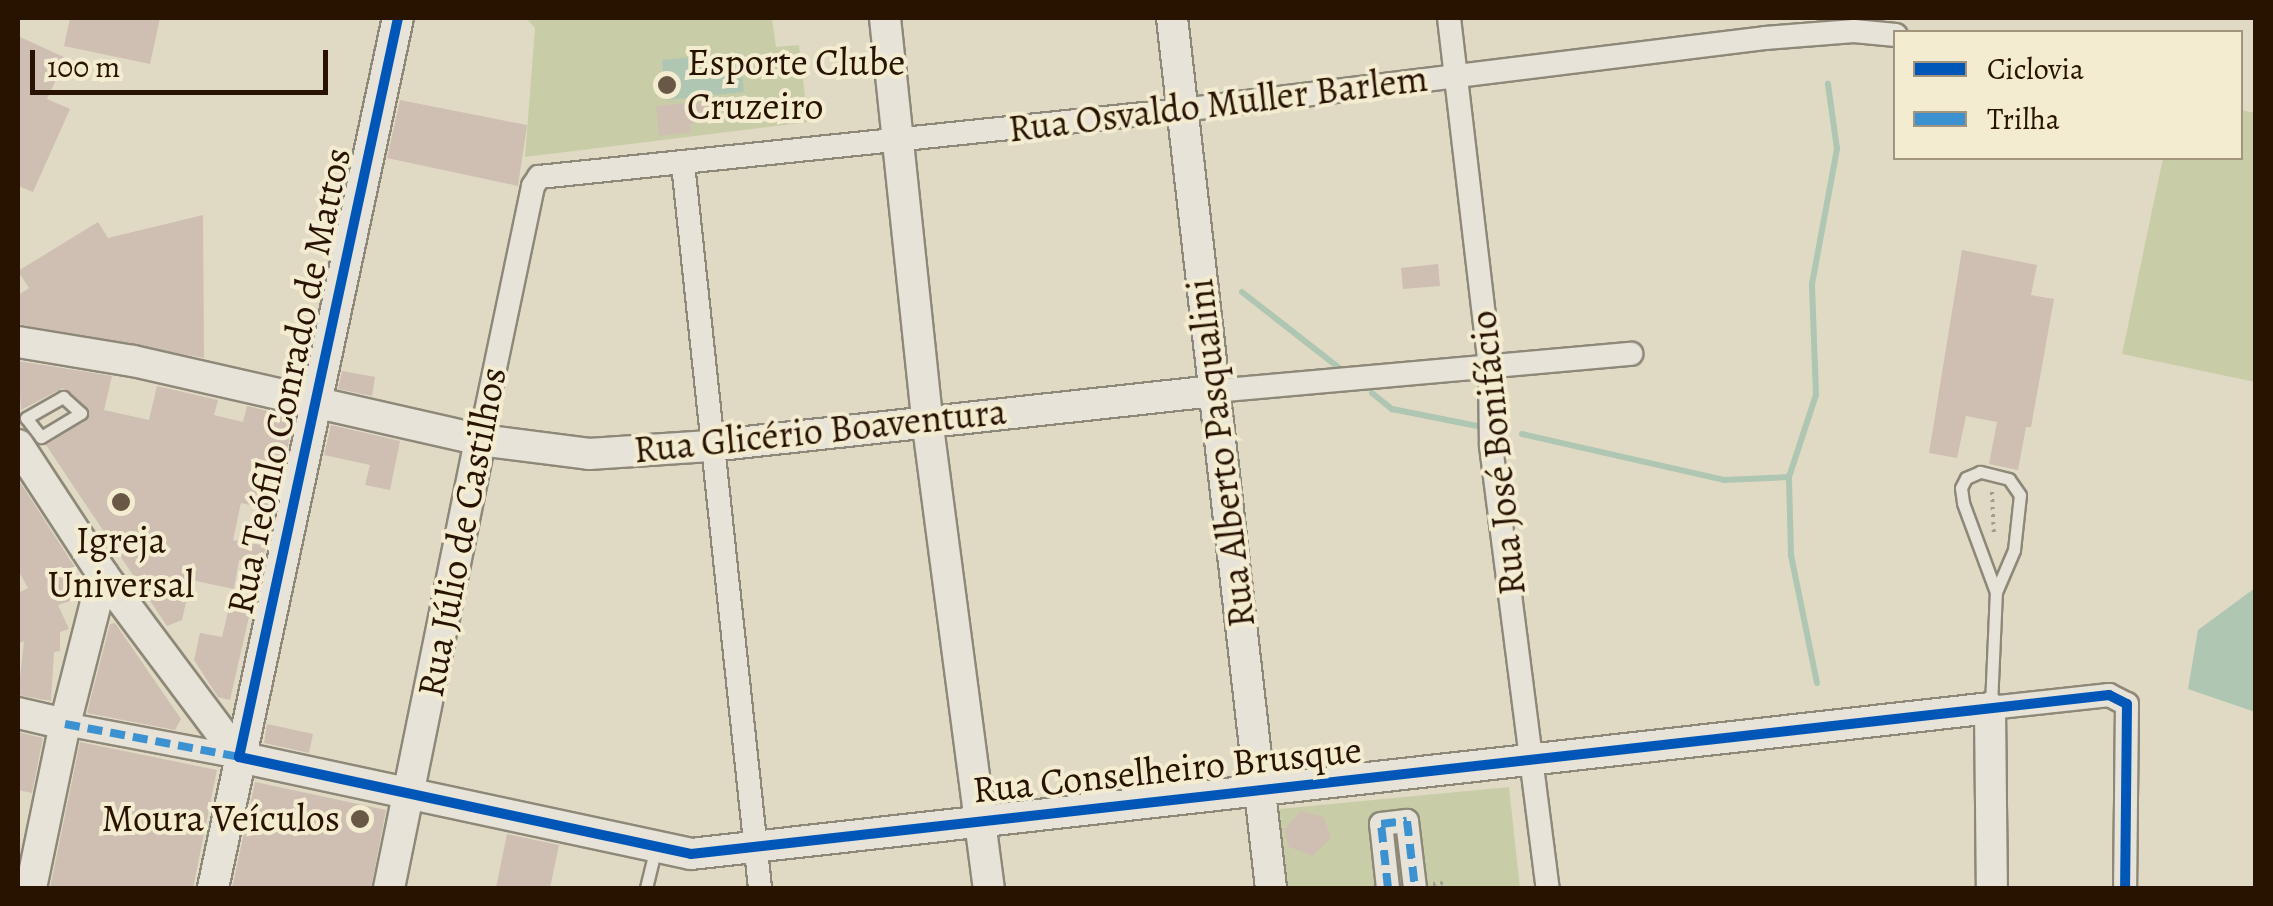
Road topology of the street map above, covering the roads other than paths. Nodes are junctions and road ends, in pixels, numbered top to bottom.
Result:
1 (398, 18) edge
2 (885, 18) edge
3 (1172, 18) edge
4 (1449, 18) edge
5 (1893, 35) edge
6 (1456, 76) junction
7 (1182, 110) junction
8 (897, 139) junction
9 (683, 164) junction
10 (540, 177) joint
11 (18, 342) edge
12 (1631, 354) dead end
13 (1490, 368) junction
14 (1214, 391) junction
15 (316, 405) junction
16 (927, 419) junction
17 (480, 440) junction
18 (710, 446) junction
19 (22, 461) edge
20 (104, 575) junction
21 (1996, 592) junction
22 (1990, 708) junction
23 (18, 713) edge
24 (65, 724) junction
25 (239, 757) junction
26 (1533, 762) junction
27 (1260, 790) junction
28 (408, 794) junction
29 (982, 820) junction
30 (656, 847) junction
31 (756, 849) junction
32 (1414, 880) edge
33 (1388, 882) edge
34 (31, 888) edge
35 (213, 888) edge
36 (389, 888) edge
37 (646, 888) edge
38 (760, 888) edge
39 (989, 888) edge
40 (1271, 888) edge
41 (1548, 888) edge
42 (1992, 888) edge
43 (2124, 888) edge

1 - 15 street, Rua Teófilo Conrado de Mattos
2 - 8 street
3 - 7 street, Rua Alberto Pasqualini
4 - 6 street, Rua José Bonifácio
5 - 6 street, Rua Osvaldo Muller Barlem
6 - 7 street, Rua Osvaldo Muller Barlem
6 - 13 street, Rua José Bonifácio
7 - 8 street, Rua Osvaldo Muller Barlem
7 - 14 street, Rua Alberto Pasqualini
8 - 9 street, Rua Osvaldo Muller Barlem
8 - 16 street
9 - 10 street, Rua Osvaldo Muller Barlem
9 - 18 street
10 - 17 street, Rua Júlio de Castilhos
11 - 15 street, Rua Glicério Boaventura
12 - 13 street, Rua Glicério Boaventura
13 - 14 street, Rua Glicério Boaventura
13 - 26 street, Rua José Bonifácio
14 - 16 street, Rua Glicério Boaventura
14 - 27 street, Rua Alberto Pasqualini
15 - 17 street, Rua Glicério Boaventura
15 - 25 street, Rua Teófilo Conrado de Mattos
16 - 18 street, Rua Glicério Boaventura
16 - 29 street
17 - 18 street, Rua Glicério Boaventura
17 - 28 street, Rua Júlio de Castilhos
18 - 31 street
19 - 20 street
20 - 24 street
20 - 25 street
21 - 21 lane
21 - 22 lane
22 - 26 street, Rua Conselheiro Brusque
22 - 42 street
22 - 43 street, Rua Conselheiro Brusque
23 - 24 street
24 - 25 street
24 - 34 street
25 - 28 street, Rua Conselheiro Brusque
25 - 35 street, Rua Teófilo Conrado de Mattos
26 - 27 street, Rua Conselheiro Brusque
26 - 41 street, Rua José Bonifácio
27 - 29 street, Rua Conselheiro Brusque
27 - 40 street, Rua Alberto Pasqualini
28 - 30 street, Rua Conselheiro Brusque
28 - 36 street, Rua Júlio de Castilhos
29 - 31 street, Rua Conselheiro Brusque
29 - 39 street
30 - 31 street, Rua Conselheiro Brusque
30 - 37 lane
31 - 38 street
32 - 33 street
32 - 33 street

